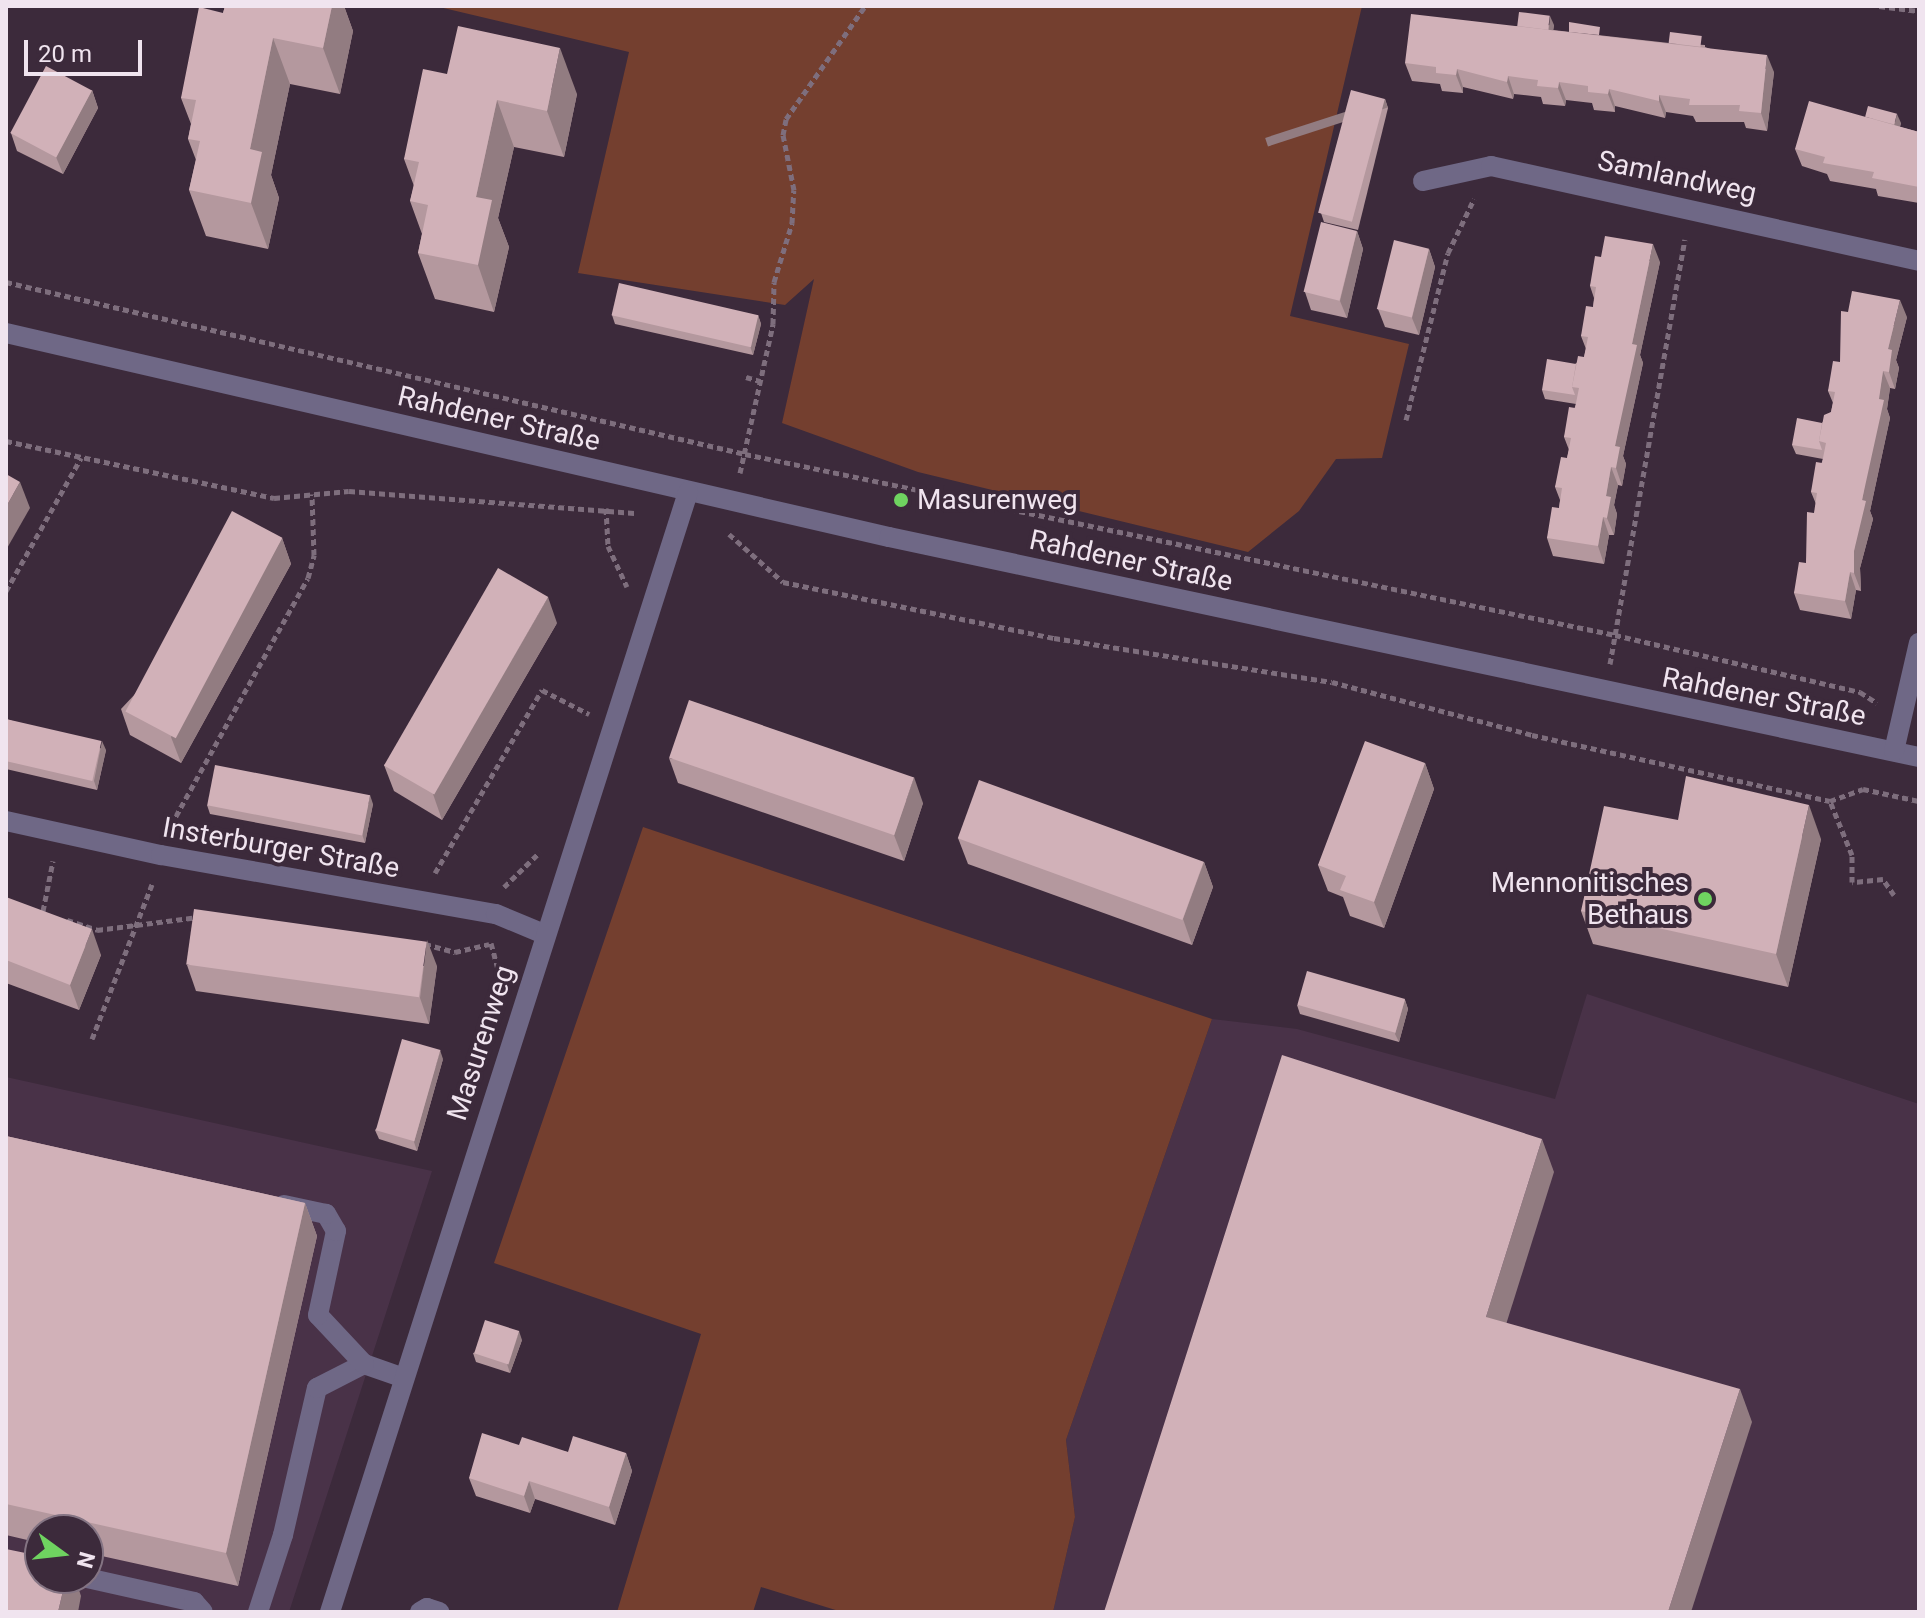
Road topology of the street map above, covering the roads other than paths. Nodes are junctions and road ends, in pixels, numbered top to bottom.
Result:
1 (1423, 181) dead end
2 (1919, 261) edge
3 (6, 333) edge
4 (688, 492) junction
5 (1919, 643) edge
6 (1894, 751) junction
7 (1919, 757) edge
8 (6, 821) edge
9 (544, 934) junction
10 (265, 1201) edge
11 (364, 1364) junction
12 (404, 1378) junction
13 (104, 1582) edge
14 (203, 1612) edge
15 (258, 1612) edge
16 (330, 1612) edge
17 (420, 1612) edge
18 (439, 1612) edge

1 - 2 street, Samlandweg
3 - 4 street, Rahdener Straße
4 - 6 street, Rahdener Straße
4 - 9 street, Masurenweg
5 - 6 street
6 - 7 street, Rahdener Straße
8 - 9 street, Insterburger Straße
9 - 12 street, Masurenweg
10 - 11 street
11 - 12 street
11 - 15 street
12 - 16 street, Masurenweg
13 - 14 street
17 - 18 street

